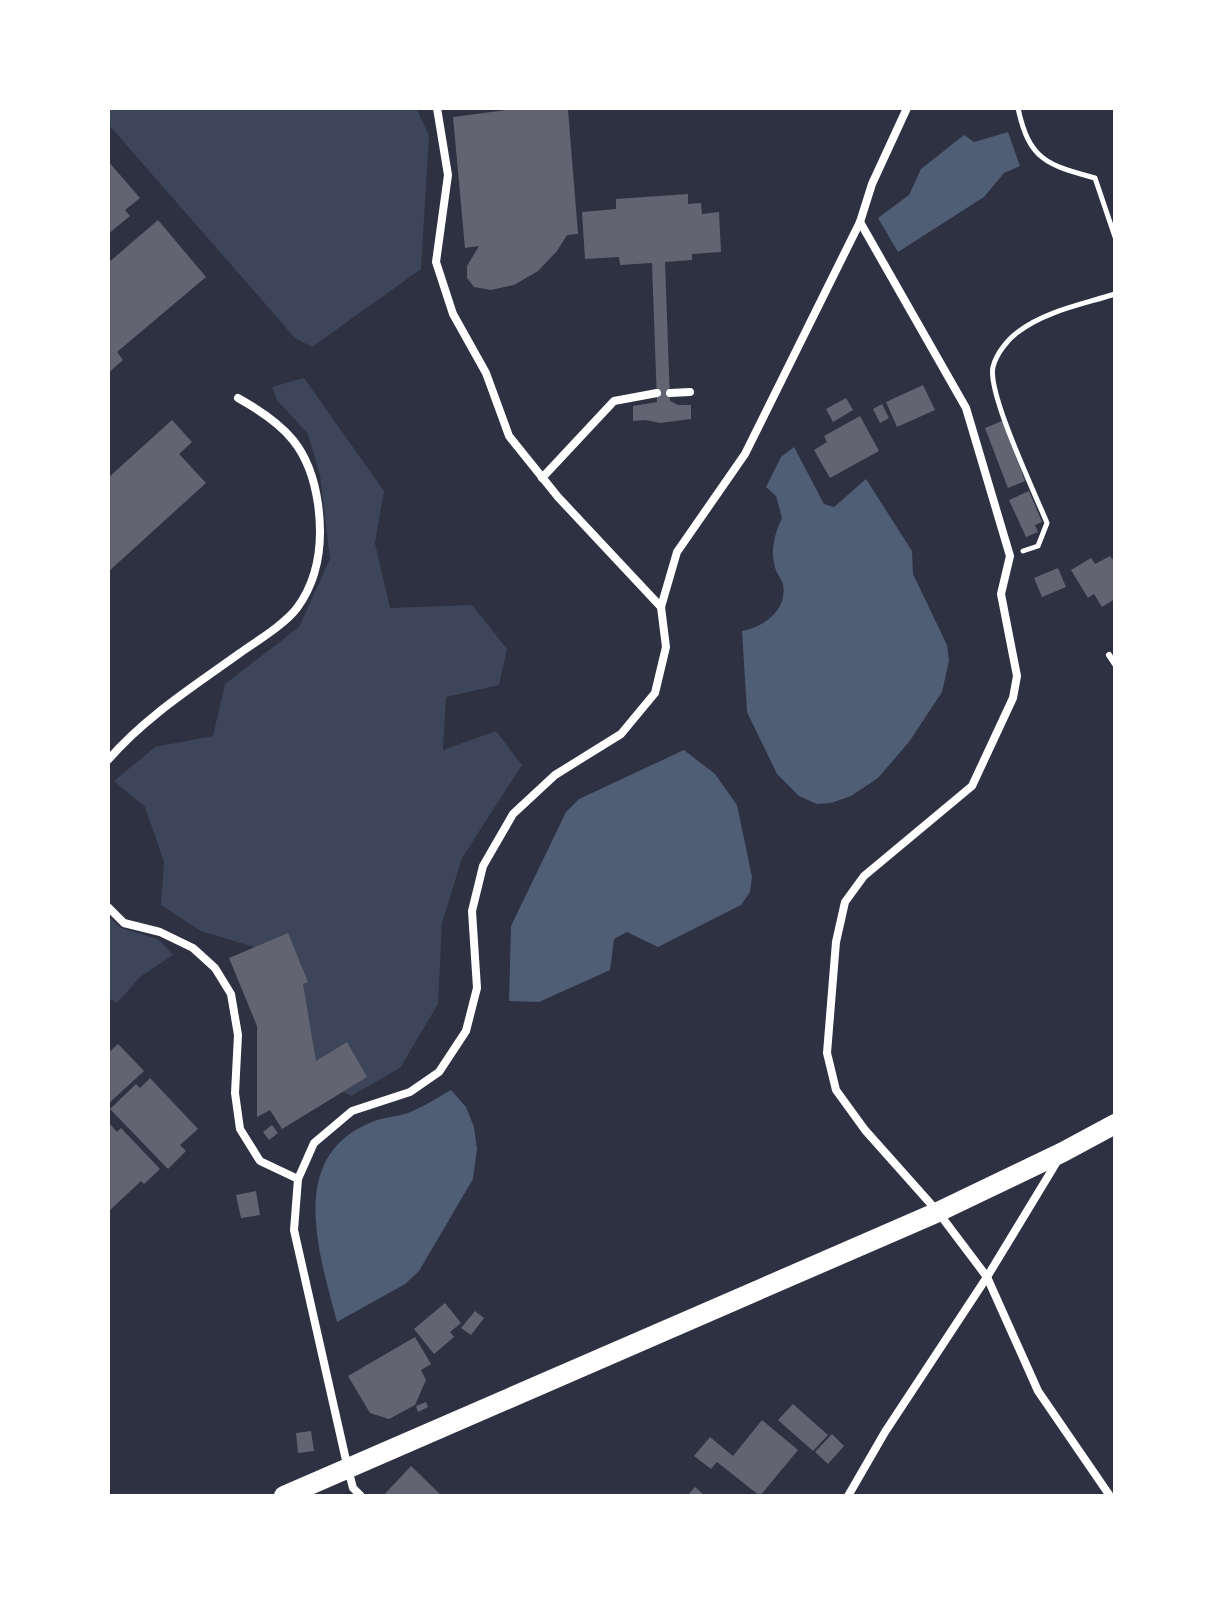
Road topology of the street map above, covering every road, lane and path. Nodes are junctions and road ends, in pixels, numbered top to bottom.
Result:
1 (437, 108) edge
2 (907, 108) edge
3 (1018, 108) edge
4 (860, 222) junction
5 (1115, 237) edge
6 (1115, 294) edge
7 (690, 392) dead end
8 (657, 393) dead end
9 (670, 393) dead end
10 (238, 398) dead end
11 (542, 478) junction
12 (1010, 556) junction
13 (661, 607) junction
14 (1109, 655) dead end
15 (1115, 664) edge
16 (108, 760) edge
17 (108, 907) edge
18 (1115, 1124) edge
19 (1063, 1152) junction
20 (298, 1179) junction
21 (938, 1212) junction
22 (987, 1277) junction
23 (348, 1469) junction
24 (284, 1496) edge
25 (361, 1496) edge
26 (848, 1496) edge
27 (1110, 1496) edge

1 - 11 street
2 - 4 street
3 - 5 path
4 - 12 street
4 - 13 street
6 - 12 path
7 - 9 street
8 - 11 street
10 - 16 street
11 - 13 street
12 - 21 street
13 - 20 street
14 - 15 lane
17 - 20 street
18 - 19 main road
19 - 21 main road
19 - 22 street
20 - 23 street
21 - 22 street
21 - 23 main road
22 - 26 street
22 - 27 street
23 - 24 main road
23 - 25 street

